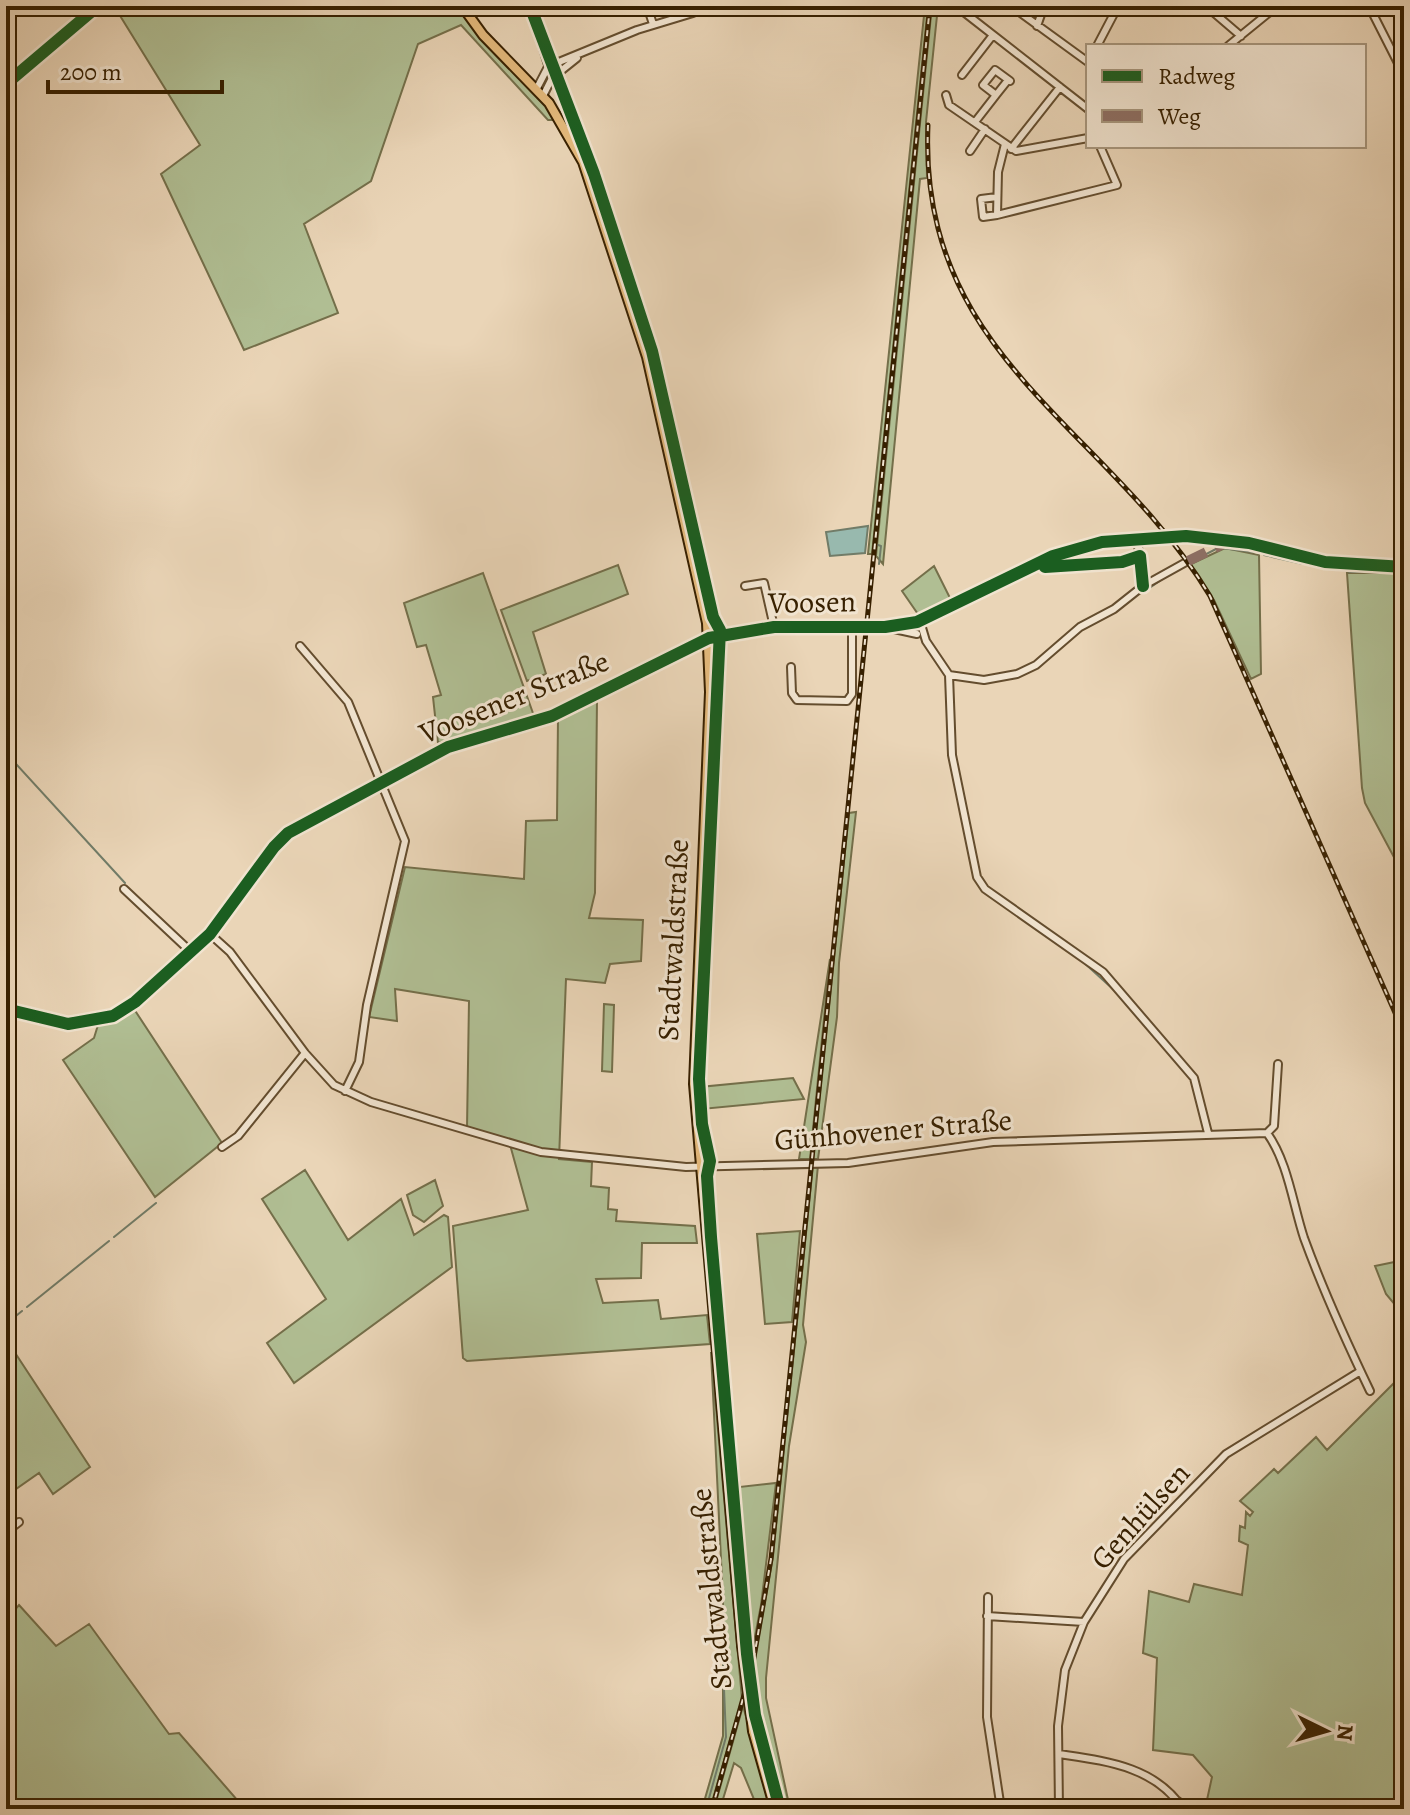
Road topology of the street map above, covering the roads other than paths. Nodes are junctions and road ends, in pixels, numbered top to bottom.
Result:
1 (98, 6) edge
2 (462, 6) edge
3 (530, 6) edge
4 (647, 6) edge
5 (956, 6) edge
6 (1011, 6) edge
7 (1044, 6) edge
8 (1118, 6) edge
9 (1206, 6) edge
10 (1277, 6) edge
11 (1369, 6) edge
12 (692, 9) edge
13 (653, 24) junction
14 (1037, 26) junction
15 (993, 35) junction
16 (1241, 36) junction
17 (1098, 44) edge
18 (1231, 44) edge
19 (579, 55) junction
20 (1086, 61) edge
21 (550, 62) junction
22 (962, 75) dead end
23 (1404, 75) edge
24 (552, 78) junction
25 (6, 84) edge
26 (1060, 87) junction
27 (540, 92) junction
28 (946, 95) dead end
29 (996, 95) junction
30 (1086, 107) edge
31 (975, 122) junction
32 (985, 129) junction
33 (1086, 138) edge
34 (1008, 146) junction
35 (1101, 148) edge
36 (970, 151) dead end
37 (997, 197) junction
38 (997, 215) junction
39 (1137, 538) junction
40 (1188, 561) dead end
41 (1404, 567) edge
42 (745, 586) dead end
43 (1143, 586) junction
44 (920, 621) junction
45 (911, 623) junction
46 (774, 627) junction
47 (852, 627) junction
48 (885, 627) junction
49 (917, 634) junction
50 (709, 638) junction
51 (926, 641) junction
52 (300, 646) dead end
53 (791, 667) dead end
54 (949, 675) junction
55 (382, 785) junction
56 (124, 889) dead end
57 (210, 934) junction
58 (190, 951) junction
59 (6, 1009) edge
60 (305, 1053) junction
61 (1278, 1064) dead end
62 (345, 1091) junction
63 (1208, 1133) junction
64 (1267, 1133) junction
65 (222, 1147) dead end
66 (700, 1166) junction
67 (1359, 1372) junction
68 (1370, 1391) dead end
69 (19, 1522) dead end
70 (6, 1532) edge
71 (988, 1597) dead end
72 (987, 1616) junction
73 (1084, 1622) junction
74 (1059, 1754) junction
75 (1178, 1801) junction
76 (775, 1809) edge
77 (1001, 1809) edge
78 (1059, 1809) edge
79 (1163, 1809) edge
80 (1183, 1809) edge

1 - 25 main road
2 - 27 main road, Stadtwaldstraße
3 - 21 street
4 - 13 street
5 - 15 street
6 - 14 street
7 - 14 street
8 - 17 street
9 - 16 street
10 - 16 street
11 - 23 street
12 - 13 street
13 - 19 street
14 - 20 street
15 - 22 street
15 - 26 street
16 - 18 street
19 - 21 street
19 - 24 street
21 - 24 street
21 - 27 street
24 - 27 street
26 - 30 street
26 - 34 street
27 - 50 main road, Stadtwaldstraße
28 - 31 street
29 - 29 street
29 - 31 street
31 - 32 street
32 - 34 street
32 - 36 street
33 - 34 street
34 - 37 street
35 - 38 street
37 - 38 street
37 - 38 street
39 - 41 street
39 - 43 street
39 - 44 street
40 - 43 street
42 - 46 street, Voosen
43 - 54 street
44 - 45 street
44 - 51 street
45 - 48 street
45 - 49 street
46 - 47 street, Voosen
46 - 50 street, Voosen
47 - 48 street, Voosen
47 - 53 street
48 - 49 street, Voosen
49 - 51 street
50 - 55 street, Voosener Straße
50 - 66 main road, Stadtwaldstraße
51 - 54 street
52 - 55 street
54 - 63 street
55 - 57 street, Voosener Straße
55 - 62 street
56 - 58 street
57 - 58 street, Voosener Straße
57 - 60 street, Günhovener Straße
58 - 59 street, Voosener Straße
60 - 62 street, Günhovener Straße
60 - 65 street
61 - 64 street
62 - 66 street, Günhovener Straße
63 - 64 street
63 - 66 street, Günhovener Straße
64 - 67 street
66 - 76 main road, Stadtwaldstraße, bridge
67 - 68 street
67 - 73 street, Genhülsen
69 - 70 street
71 - 72 street
72 - 73 street
72 - 77 street
73 - 74 street, Genhülsen
74 - 75 street
74 - 78 street, Genhülsen
75 - 79 street
75 - 80 street

